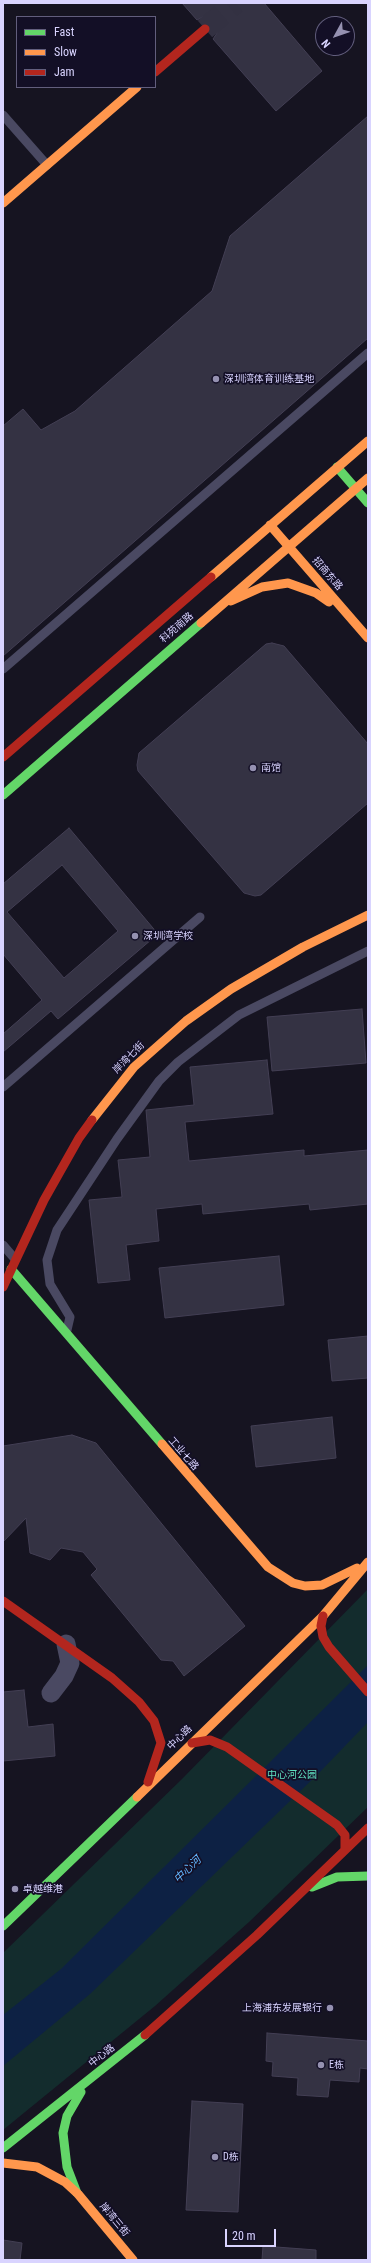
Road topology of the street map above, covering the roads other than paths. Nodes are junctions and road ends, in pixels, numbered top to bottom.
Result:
1 (205, 29) tunnel mouth
2 (156, 71) edge
3 (136, 88) edge
4 (3, 115) edge
5 (47, 165) junction
6 (3, 203) edge
7 (368, 353) edge
8 (368, 441) edge
9 (337, 467) junction
10 (368, 478) edge
11 (356, 489) junction
12 (368, 503) edge
13 (270, 525) junction
14 (289, 547) junction
15 (216, 608) junction
16 (349, 617) junction
17 (368, 638) edge
18 (3, 669) edge
19 (3, 757) edge
20 (3, 795) edge
21 (368, 911) edge
22 (368, 915) edge
23 (200, 917) dead end
24 (352, 922) junction
25 (368, 951) edge
26 (3, 1087) edge
27 (3, 1245) edge
28 (15, 1259) junction
29 (11, 1269) junction
30 (3, 1287) edge
31 (66, 1334) junction
32 (368, 1561) edge
33 (3, 1601) edge
34 (323, 1616) junction
35 (66, 1644) junction
36 (368, 1692) edge
37 (51, 1693) dead end
38 (192, 1743) junction
39 (145, 1789) junction
40 (368, 1828) edge
41 (345, 1850) junction
42 (368, 1876) edge
43 (303, 1891) junction
44 (3, 1926) edge
45 (87, 2082) junction
46 (3, 2148) edge
47 (3, 2163) edge
48 (78, 2194) junction
49 (133, 2260) edge

1 - 2 main road
3 - 5 main road
4 - 5 lane
5 - 6 main road
7 - 18 lane
8 - 9 main road, 科苑南路
9 - 11 main road
9 - 13 main road, 科苑南路
10 - 11 main road, 科苑南路
11 - 12 main road
11 - 14 main road, 科苑南路
13 - 14 main road, 招商东路
13 - 19 main road, 科苑南路
14 - 15 main road, 科苑南路
14 - 16 main road, 招商东路
15 - 16 main road
15 - 20 main road, 科苑南路
16 - 17 main road, 招商东路
21 - 24 main road
22 - 24 main road
23 - 26 lane
24 - 28 main road, 岸湾七街
25 - 31 lane
27 - 28 lane
28 - 29 main road, 岸湾七街
29 - 30 main road, 岸湾七街
29 - 31 main road, 工业七路
31 - 32 main road, 工业七路
32 - 34 main road, 中心路
33 - 35 main road
34 - 36 main road
34 - 38 main road, 中心路
35 - 37 street
35 - 39 main road
38 - 39 main road, 中心路
38 - 41 main road
39 - 44 main road, 中心路
40 - 41 main road, 中心路
41 - 43 main road, 中心路
42 - 43 main road
43 - 45 main road, 中心路
45 - 46 main road, 中心路
45 - 48 main road
47 - 48 main road
48 - 49 main road, 岸湾三街

